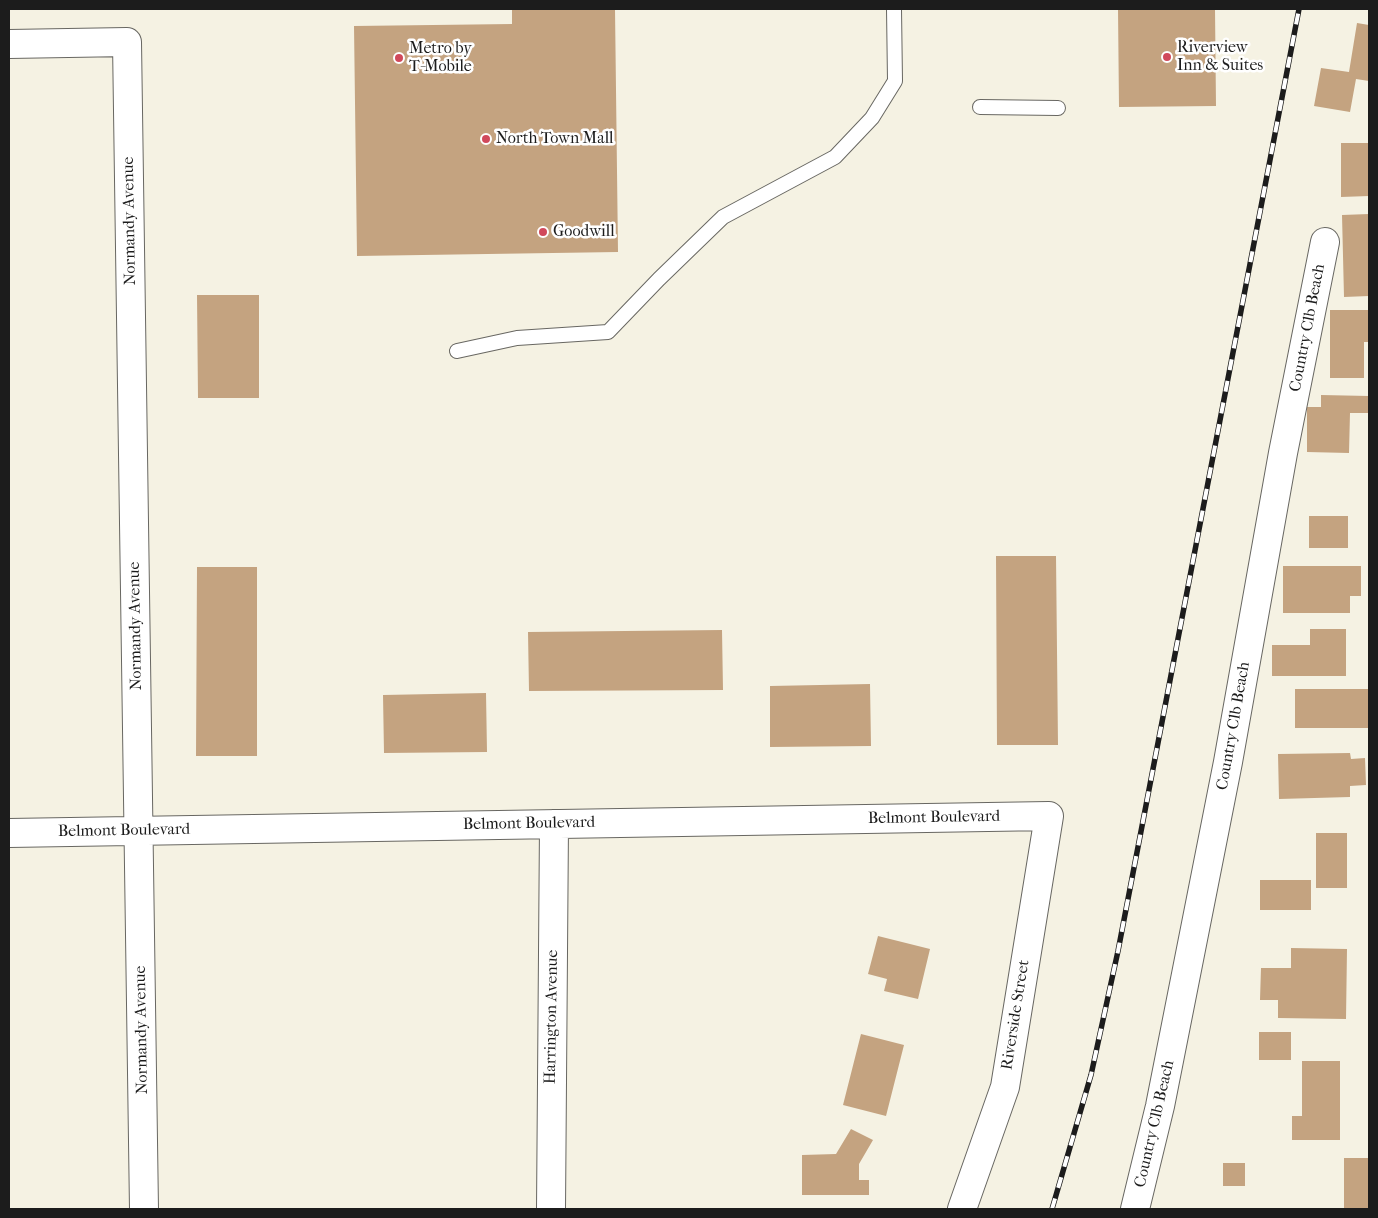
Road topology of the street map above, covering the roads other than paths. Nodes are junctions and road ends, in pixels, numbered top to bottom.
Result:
1 (894, 9) edge
2 (9, 44) edge
3 (980, 107) dead end
4 (1058, 108) dead end
5 (1325, 242) dead end
6 (457, 352) dead end
7 (1049, 816) joint
8 (554, 824) junction
9 (139, 831) junction
10 (9, 834) edge
11 (144, 1209) edge
12 (551, 1209) edge
13 (962, 1209) edge
14 (1135, 1209) edge

1 - 6 lane
2 - 9 street, Normandy Avenue
3 - 4 lane
5 - 14 street, Country Clb Beach
7 - 8 street, Belmont Boulevard
7 - 13 street, Riverside Street
8 - 9 street, Belmont Boulevard
8 - 12 street, Harrington Avenue
9 - 10 street, Belmont Boulevard
9 - 11 street, Normandy Avenue

